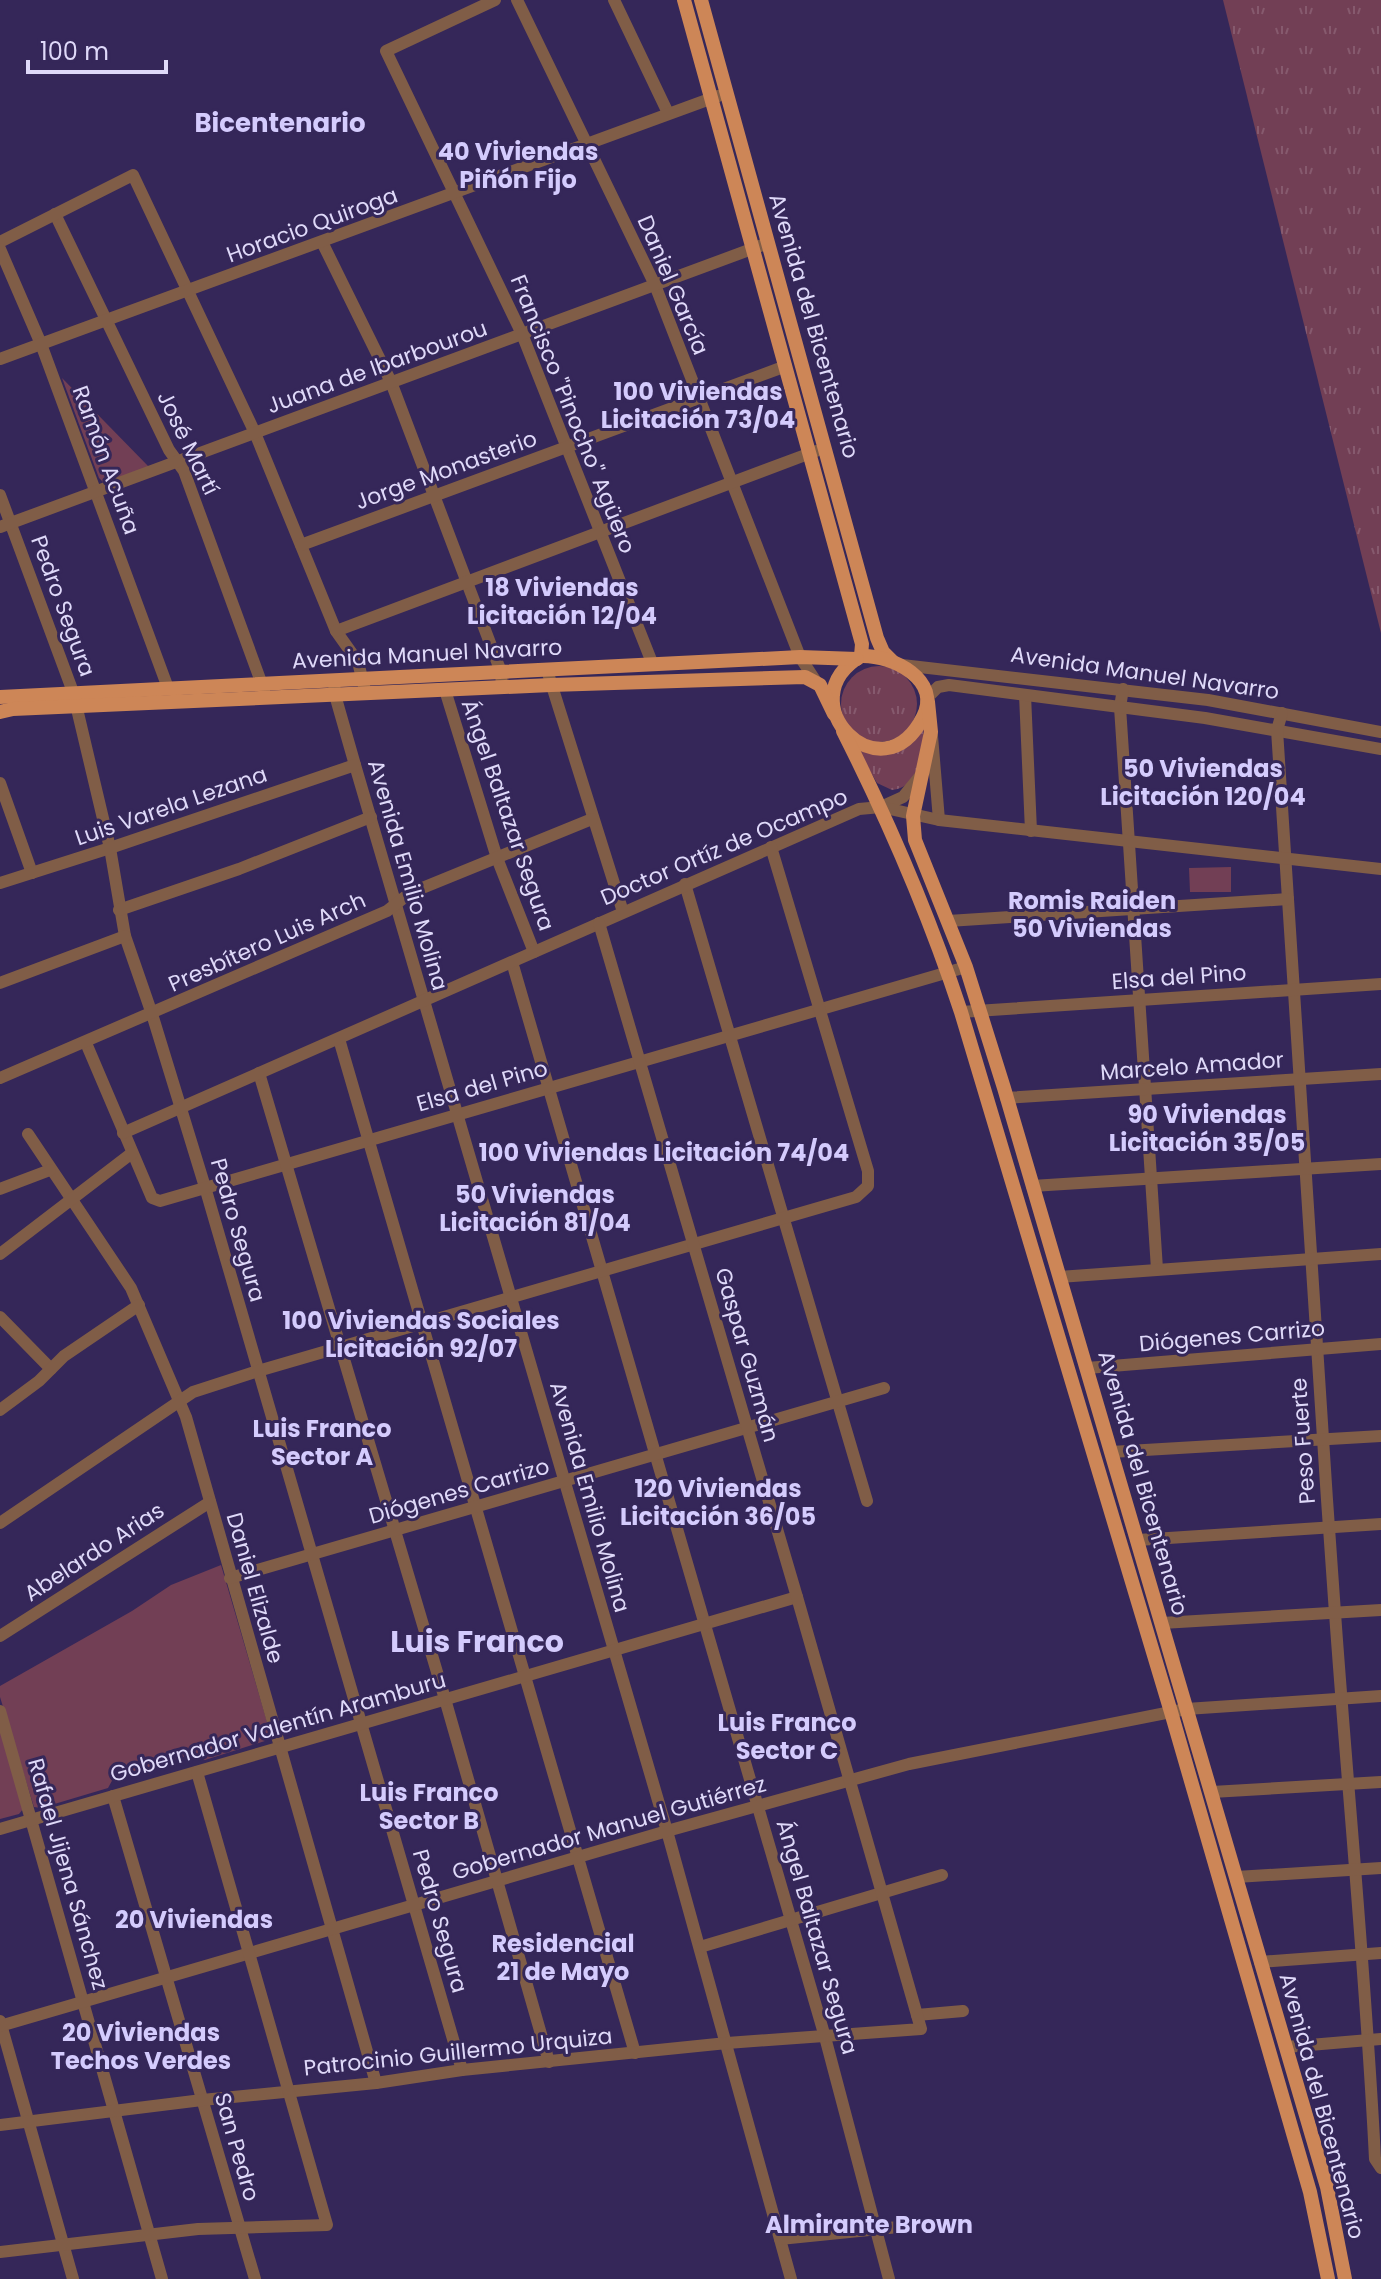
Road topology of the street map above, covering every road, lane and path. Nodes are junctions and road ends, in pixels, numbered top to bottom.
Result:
1 (495, 0) edge
2 (517, 0) edge
3 (614, 0) edge
4 (684, 0) edge
5 (701, 0) edge
6 (728, 94) junction
7 (711, 99) junction
8 (668, 113) junction
9 (587, 143) junction
10 (455, 194) junction
11 (55, 214) junction
12 (0, 242) edge
13 (322, 242) junction
14 (768, 243) junction
15 (0, 249) edge
16 (752, 249) junction
17 (655, 285) junction
18 (189, 292) junction
19 (108, 320) junction
20 (522, 334) junction
21 (41, 344) junction
22 (0, 359) edge
23 (786, 366) junction
24 (391, 382) junction
25 (699, 398) junction
26 (255, 433) junction
27 (568, 447) junction
28 (826, 448) junction
29 (809, 453) junction
30 (177, 460) junction
31 (731, 482) junction
32 (96, 491) junction
33 (0, 495) edge
34 (435, 497) junction
35 (5, 525) edge
36 (600, 532) junction
37 (301, 545) junction
38 (468, 583) junction
39 (336, 631) junction
40 (800, 657) junction
41 (859, 658) junction
42 (897, 663) junction
43 (653, 665) junction
44 (547, 670) junction
45 (502, 679) junction
46 (815, 680) junction
47 (551, 685) junction
48 (364, 686) junction
49 (168, 688) junction
50 (335, 688) junction
51 (1123, 689) junction
52 (445, 690) junction
53 (264, 691) junction
54 (1025, 695) junction
55 (0, 697) edge
56 (75, 699) junction
57 (928, 700) junction
58 (1120, 707) junction
59 (0, 712) edge
60 (1282, 713) junction
61 (834, 714) junction
62 (1277, 730) junction
63 (843, 731) junction
64 (931, 732) junction
65 (1381, 732) edge
66 (1381, 749) edge
67 (355, 765) junction
68 (922, 775) junction
69 (0, 783) edge
70 (881, 807) junction
71 (913, 816) junction
72 (371, 817) junction
73 (592, 819) junction
74 (939, 820) junction
75 (1031, 831) junction
76 (1127, 842) junction
77 (771, 847) junction
78 (110, 848) junction
79 (497, 858) junction
80 (1285, 859) junction
81 (1381, 869) edge
82 (32, 873) junction
83 (0, 883) edge
84 (685, 884) junction
85 (1288, 899) junction
86 (397, 904) junction
87 (1131, 909) junction
88 (119, 910) junction
89 (623, 912) junction
90 (948, 921) junction
91 (599, 923) junction
92 (125, 936) junction
93 (534, 952) junction
94 (512, 962) junction
95 (966, 967) junction
96 (949, 973) junction
97 (0, 983) edge
98 (1381, 984) edge
99 (1294, 990) junction
100 (1138, 1000) junction
101 (424, 1002) junction
102 (819, 1008) junction
103 (980, 1010) junction
104 (961, 1012) junction
105 (152, 1014) junction
106 (730, 1034) junction
107 (339, 1039) junction
108 (86, 1043) junction
109 (641, 1060) junction
110 (259, 1073) junction
111 (1381, 1074) edge
112 (0, 1078) edge
113 (1299, 1080) junction
114 (549, 1087) junction
115 (1144, 1089) junction
116 (1006, 1098) junction
117 (181, 1108) junction
118 (458, 1113) junction
119 (123, 1133) junction
120 (28, 1134) dead end
121 (369, 1139) junction
122 (132, 1153) junction
123 (287, 1163) junction
124 (1381, 1164) edge
125 (50, 1170) junction
126 (1305, 1170) junction
127 (1150, 1179) junction
128 (1032, 1186) junction
129 (205, 1187) junction
130 (0, 1189) edge
131 (70, 1200) junction
132 (785, 1218) junction
133 (694, 1244) junction
134 (0, 1254) edge
135 (1381, 1254) edge
136 (1311, 1258) junction
137 (1157, 1269) junction
138 (602, 1271) junction
139 (1059, 1277) junction
140 (512, 1297) junction
141 (139, 1305) junction
142 (0, 1317) edge
143 (424, 1322) junction
144 (1381, 1344) edge
145 (340, 1347) junction
146 (1317, 1348) junction
147 (1087, 1368) junction
148 (51, 1369) junction
149 (258, 1371) junction
150 (884, 1388) dead end
151 (179, 1401) junction
152 (838, 1401) junction
153 (0, 1410) edge
154 (747, 1428) junction
155 (1381, 1436) edge
156 (1323, 1439) junction
157 (1111, 1452) junction
158 (657, 1454) junction
159 (564, 1481) junction
160 (867, 1501) dead end
161 (210, 1502) junction
162 (477, 1506) junction
163 (0, 1523) edge
164 (1381, 1524) edge
165 (1329, 1527) junction
166 (393, 1531) junction
167 (1138, 1540) junction
168 (312, 1554) junction
169 (230, 1578) junction
170 (797, 1597) junction
171 (1381, 1610) edge
172 (1335, 1613) junction
173 (706, 1623) junction
174 (1162, 1623) junction
175 (0, 1636) edge
176 (614, 1649) junction
177 (525, 1675) junction
178 (1381, 1696) edge
179 (1341, 1698) junction
180 (445, 1699) junction
181 (1186, 1709) junction
182 (0, 1711) edge
183 (1171, 1712) junction
184 (361, 1724) junction
185 (280, 1748) junction
186 (197, 1772) junction
187 (850, 1780) junction
188 (1381, 1782) edge
189 (1348, 1784) junction
190 (1212, 1792) junction
191 (113, 1796) junction
192 (759, 1805) junction
193 (31, 1819) junction
194 (0, 1829) edge
195 (667, 1831) junction
196 (579, 1857) junction
197 (1381, 1868) edge
198 (1354, 1870) junction
199 (942, 1875) dead end
200 (1236, 1877) junction
201 (496, 1881) junction
202 (883, 1893) junction
203 (414, 1905) junction
204 (791, 1920) junction
205 (331, 1928) junction
206 (700, 1947) junction
207 (249, 1953) junction
208 (1381, 1953) edge
209 (1362, 1955) junction
210 (1260, 1962) junction
211 (166, 1977) junction
212 (84, 2001) junction
213 (963, 2011) dead end
214 (917, 2015) junction
215 (0, 2024) edge
216 (921, 2029) joint
217 (825, 2037) junction
218 (1375, 2040) edge
219 (727, 2043) junction
220 (1286, 2047) junction
221 (635, 2053) junction
222 (549, 2062) junction
223 (462, 2070) junction
224 (376, 2083) junction
225 (288, 2091) junction
226 (202, 2100) junction
227 (115, 2111) junction
228 (29, 2123) junction
229 (0, 2125) edge
230 (1377, 2125) edge
231 (1380, 2167) edge
232 (938, 2223) dead end
233 (240, 2228) junction
234 (876, 2230) junction
235 (150, 2234) junction
236 (780, 2239) junction
237 (63, 2245) junction
238 (0, 2252) edge
239 (73, 2279) edge
240 (162, 2279) edge
241 (255, 2279) edge
242 (791, 2279) edge
243 (889, 2279) edge
244 (1328, 2279) edge
245 (1345, 2279) edge

1 - 10 street, Francisco "Pinocho" Agüero
2 - 9 street, Daniel García
3 - 8 street
4 - 7 main road, Avenida del Bicentenario
5 - 6 main road, Avenida del Bicentenario
6 - 7 street, Horacio Quiroga
6 - 14 main road, Avenida del Bicentenario
7 - 8 street, Horacio Quiroga
7 - 16 main road, Avenida del Bicentenario
8 - 9 street, Horacio Quiroga
9 - 10 street, Horacio Quiroga
9 - 17 street, Daniel García
10 - 13 street, Horacio Quiroga
10 - 20 street, Francisco "Pinocho" Agüero
11 - 12 street
11 - 18 street
11 - 19 street, José Martí
13 - 18 street, Horacio Quiroga
13 - 24 street
14 - 16 street, Juana de Ibarbourou
14 - 28 main road, Avenida del Bicentenario
15 - 21 street, Ramón Acuña
16 - 17 street, Juana de Ibarbourou
16 - 23 main road, Avenida del Bicentenario
17 - 20 street, Juana de Ibarbourou
17 - 25 street, Daniel García
18 - 19 street, Horacio Quiroga
18 - 26 street
19 - 21 street, Horacio Quiroga
19 - 30 street, José Martí
20 - 24 street, Juana de Ibarbourou
20 - 27 street, Francisco "Pinocho" Agüero
21 - 22 street, Horacio Quiroga
21 - 32 street, Ramón Acuña
23 - 25 street, Jorge Monasterio
23 - 29 main road, Avenida del Bicentenario
24 - 26 street, Juana de Ibarbourou
24 - 34 street
25 - 27 street, Jorge Monasterio
25 - 31 street, Daniel García
26 - 30 street, Juana de Ibarbourou
26 - 37 street
27 - 34 street, Jorge Monasterio
27 - 36 street, Francisco "Pinocho" Agüero
28 - 29 street
28 - 42 main road, Avenida del Bicentenario
29 - 31 street
29 - 41 main road, Avenida del Bicentenario
30 - 32 street, Juana de Ibarbourou
30 - 53 street, José Martí
31 - 36 street
31 - 40 street, Daniel García
32 - 35 street, Juana de Ibarbourou
32 - 49 street, Ramón Acuña
33 - 35 street, Pedro Segura
34 - 37 street, Jorge Monasterio
34 - 38 street
35 - 56 street, Pedro Segura
36 - 38 street
36 - 43 street, Francisco "Pinocho" Agüero
37 - 39 street
38 - 39 street
38 - 45 street
39 - 48 street
40 - 41 main road, Avenida Manuel Navarro
40 - 43 main road, Avenida Manuel Navarro
40 - 46 street, Daniel García
41 - 42 main road
41 - 61 main road
42 - 51 street, Avenida Manuel Navarro
42 - 57 main road
43 - 44 main road, Avenida Manuel Navarro
44 - 45 main road, Avenida Manuel Navarro
44 - 47 street
45 - 47 main road, Avenida Manuel Navarro
45 - 48 main road, Avenida Manuel Navarro
45 - 52 main road, Avenida Manuel Navarro
46 - 47 main road, Avenida Manuel Navarro
46 - 61 main road
47 - 73 street
48 - 50 main road, Avenida Manuel Navarro
48 - 52 main road, Avenida Manuel Navarro
49 - 53 main road, Avenida Manuel Navarro
49 - 56 main road, Avenida Manuel Navarro
50 - 53 main road, Avenida Manuel Navarro
50 - 67 street, Avenida Emilio Molina
51 - 58 street
51 - 60 street, Avenida Manuel Navarro
52 - 79 street, Ángel Baltazar Segura
53 - 56 main road, Avenida Manuel Navarro
54 - 57 street, Avenida Manuel Navarro
54 - 58 street, Avenida Manuel Navarro
54 - 75 street
55 - 56 main road, Avenida Manuel Navarro
56 - 59 main road, Avenida Manuel Navarro
56 - 78 street, Pedro Segura
57 - 63 main road
57 - 64 main road, Avenida del Bicentenario
58 - 62 street, Avenida Manuel Navarro
58 - 76 street
60 - 62 street, Peso Fuerte
60 - 65 street, Avenida Manuel Navarro
61 - 63 main road
62 - 66 street, Avenida Manuel Navarro
62 - 80 street, Peso Fuerte
63 - 70 main road, Avenida del Bicentenario
64 - 68 main road, Avenida del Bicentenario
64 - 74 street
67 - 72 street, Avenida Emilio Molina
67 - 78 street, Luis Varela Lezana
68 - 70 street
68 - 71 main road, Avenida del Bicentenario
69 - 82 street
70 - 71 street, Doctor Ortíz de Ocampo
70 - 77 street, Doctor Ortíz de Ocampo
70 - 96 main road, Avenida del Bicentenario
71 - 74 street, Doctor Ortíz de Ocampo
71 - 90 main road, Avenida del Bicentenario
72 - 86 street, Avenida Emilio Molina
72 - 88 street
73 - 79 street, Presbítero Luis Arch
73 - 89 street
74 - 75 street, Doctor Ortíz de Ocampo
75 - 76 street, Doctor Ortíz de Ocampo
76 - 80 street, Doctor Ortíz de Ocampo
76 - 87 street
77 - 84 street, Doctor Ortíz de Ocampo
77 - 102 street
78 - 82 street, Luis Varela Lezana
78 - 88 street, Pedro Segura
79 - 86 street, Presbítero Luis Arch
79 - 93 street, Ángel Baltazar Segura
80 - 81 street, Doctor Ortíz de Ocampo
80 - 85 street, Peso Fuerte
82 - 83 street, Luis Varela Lezana
84 - 89 street, Doctor Ortíz de Ocampo
84 - 106 street
85 - 87 street
85 - 99 street, Peso Fuerte
86 - 101 street, Avenida Emilio Molina
86 - 105 street, Presbítero Luis Arch
87 - 90 street
87 - 100 street
88 - 92 street, Pedro Segura
89 - 91 street, Doctor Ortíz de Ocampo
90 - 95 main road, Avenida del Bicentenario
91 - 93 street, Doctor Ortíz de Ocampo
91 - 109 street, Gaspar Guzmán
92 - 97 street
92 - 105 street, Pedro Segura
93 - 94 street, Doctor Ortíz de Ocampo
94 - 101 street, Doctor Ortíz de Ocampo
94 - 114 street, Ángel Baltazar Segura
95 - 96 street, Elsa del Pino
95 - 103 main road, Avenida del Bicentenario
96 - 102 street, Elsa del Pino
96 - 104 main road, Avenida del Bicentenario
98 - 99 street, Elsa del Pino
99 - 100 street, Elsa del Pino
99 - 113 street, Peso Fuerte
100 - 103 street, Elsa del Pino
100 - 115 street
101 - 107 street, Doctor Ortíz de Ocampo
101 - 118 street, Avenida Emilio Molina
102 - 106 street, Elsa del Pino
102 - 132 street
103 - 104 street, Elsa del Pino
103 - 116 main road, Avenida del Bicentenario
104 - 183 main road, Avenida del Bicentenario
105 - 108 street, Presbítero Luis Arch
105 - 117 street, Pedro Segura
106 - 109 street, Elsa del Pino
106 - 132 street
107 - 110 street, Doctor Ortíz de Ocampo
107 - 121 street
108 - 112 street, Presbítero Luis Arch
108 - 119 street
109 - 114 street, Elsa del Pino
109 - 133 street, Gaspar Guzmán
110 - 117 street, Doctor Ortíz de Ocampo
110 - 123 street
111 - 113 street, Marcelo Amador
113 - 115 street, Marcelo Amador
113 - 126 street, Peso Fuerte
114 - 118 street, Elsa del Pino
114 - 138 street, Ángel Baltazar Segura
115 - 116 street, Marcelo Amador
115 - 127 street
116 - 128 main road, Avenida del Bicentenario
117 - 119 street, Doctor Ortíz de Ocampo
117 - 129 street, Pedro Segura
118 - 121 street, Elsa del Pino
118 - 140 street, Avenida Emilio Molina
119 - 122 street
120 - 125 street, Daniel Elizalde
121 - 123 street, Elsa del Pino
121 - 143 street
122 - 129 street, Elsa del Pino
122 - 131 street
123 - 129 street, Elsa del Pino
123 - 145 street
124 - 126 street
125 - 130 street
125 - 131 street, Daniel Elizalde
126 - 127 street
126 - 136 street, Peso Fuerte
127 - 128 street
127 - 137 street
128 - 139 main road, Avenida del Bicentenario
129 - 149 street, Pedro Segura
131 - 134 street
131 - 141 street, Daniel Elizalde
132 - 133 street
132 - 152 street
133 - 138 street
133 - 154 street, Gaspar Guzmán
135 - 136 street
136 - 137 street
136 - 146 street, Peso Fuerte
137 - 139 street
138 - 140 street
138 - 158 street, Ángel Baltazar Segura
139 - 147 main road, Avenida del Bicentenario
140 - 143 street
140 - 159 street, Avenida Emilio Molina
141 - 148 street
141 - 151 street, Daniel Elizalde
142 - 148 street
143 - 145 street
143 - 162 street
144 - 146 street, Diógenes Carrizo
145 - 149 street
145 - 166 street
146 - 147 street, Diógenes Carrizo
146 - 156 street, Peso Fuerte
147 - 157 main road, Avenida del Bicentenario
148 - 153 street
149 - 151 street
149 - 168 street, Pedro Segura
150 - 152 street, Diógenes Carrizo
151 - 161 street, Daniel Elizalde
151 - 163 street
152 - 154 street, Diógenes Carrizo
152 - 160 street
154 - 158 street, Diógenes Carrizo
154 - 170 street, Gaspar Guzmán
155 - 156 street
156 - 157 street
156 - 165 street, Peso Fuerte
157 - 167 main road, Avenida del Bicentenario
158 - 159 street, Diógenes Carrizo
158 - 173 street, Ángel Baltazar Segura
159 - 162 street, Diógenes Carrizo
159 - 176 street, Avenida Emilio Molina
161 - 169 street, Daniel Elizalde
161 - 175 street, Abelardo Arias
162 - 166 street, Diógenes Carrizo
162 - 177 street
164 - 165 street
165 - 167 street
165 - 172 street, Peso Fuerte
166 - 168 street, Diógenes Carrizo
166 - 180 street
167 - 174 main road, Avenida del Bicentenario
168 - 169 street, Diógenes Carrizo
168 - 184 street, Pedro Segura
169 - 185 street, Daniel Elizalde
170 - 173 street, Gobernador Valentín Aramburu
170 - 187 street, Gaspar Guzmán
171 - 172 street
172 - 174 street
172 - 179 street, Peso Fuerte
173 - 176 street, Gobernador Valentín Aramburu
173 - 192 street, Ángel Baltazar Segura
174 - 181 main road, Avenida del Bicentenario
176 - 177 street, Gobernador Valentín Aramburu
176 - 195 street, Avenida Emilio Molina
177 - 180 street, Gobernador Valentín Aramburu
177 - 196 street
178 - 179 street, Gobernador Manuel Gutiérrez
179 - 181 street, Gobernador Manuel Gutiérrez
179 - 189 street, Peso Fuerte
180 - 184 street, Gobernador Valentín Aramburu
180 - 201 street
181 - 183 street, Gobernador Manuel Gutiérrez
181 - 190 main road, Avenida del Bicentenario
182 - 193 street, Rafael Jijena Sánchez
183 - 187 street, Gobernador Manuel Gutiérrez
183 - 244 main road, Avenida del Bicentenario
184 - 185 street, Gobernador Valentín Aramburu
184 - 203 street, Pedro Segura
185 - 186 street, Gobernador Valentín Aramburu
185 - 205 street, Daniel Elizalde
186 - 191 street, Gobernador Valentín Aramburu
186 - 207 street
187 - 192 street, Gobernador Manuel Gutiérrez
187 - 202 street, Gaspar Guzmán
188 - 189 street
189 - 190 street
189 - 198 street, Peso Fuerte
190 - 200 main road, Avenida del Bicentenario
191 - 193 street, Gobernador Valentín Aramburu
191 - 211 street, San Pedro
192 - 195 street, Gobernador Manuel Gutiérrez
192 - 204 street, Ángel Baltazar Segura
193 - 194 street, Gobernador Valentín Aramburu
193 - 212 street, Rafael Jijena Sánchez
195 - 196 street, Gobernador Manuel Gutiérrez
195 - 206 street, Avenida Emilio Molina
196 - 201 street, Gobernador Manuel Gutiérrez
196 - 221 street
197 - 198 street
198 - 200 street
198 - 209 street, Peso Fuerte
199 - 202 street
200 - 210 main road, Avenida del Bicentenario
201 - 203 street, Gobernador Manuel Gutiérrez
201 - 222 street
202 - 204 street
202 - 214 street, Gaspar Guzmán
203 - 205 street, Gobernador Manuel Gutiérrez
203 - 223 street, Pedro Segura
204 - 206 street
204 - 217 street, Ángel Baltazar Segura
205 - 207 street, Gobernador Manuel Gutiérrez
205 - 224 street, Daniel Elizalde
206 - 219 street, Avenida Emilio Molina
207 - 211 street, Gobernador Manuel Gutiérrez
207 - 225 street
208 - 209 street
209 - 210 street
209 - 218 street, Peso Fuerte
210 - 220 main road, Avenida del Bicentenario
211 - 212 street, Gobernador Manuel Gutiérrez
211 - 226 street, San Pedro
212 - 215 street, Gobernador Manuel Gutiérrez
212 - 227 street, Rafael Jijena Sánchez
213 - 214 street
214 - 216 street, Gaspar Guzmán
215 - 228 street
216 - 217 street, Patrocinio Guillermo Urquiza
217 - 219 street, Patrocinio Guillermo Urquiza
217 - 234 street, Ángel Baltazar Segura
218 - 220 street
218 - 230 street, Peso Fuerte
219 - 221 street, Patrocinio Guillermo Urquiza
219 - 236 street, Avenida Emilio Molina
220 - 245 main road, Avenida del Bicentenario
221 - 222 street, Patrocinio Guillermo Urquiza
222 - 223 street, Patrocinio Guillermo Urquiza
223 - 224 street, Patrocinio Guillermo Urquiza
224 - 225 street, Patrocinio Guillermo Urquiza
225 - 226 street, Patrocinio Guillermo Urquiza
225 - 233 street
226 - 227 street, Patrocinio Guillermo Urquiza
226 - 233 street, San Pedro
227 - 228 street, Patrocinio Guillermo Urquiza
227 - 235 street, Rafael Jijena Sánchez
228 - 229 street, Patrocinio Guillermo Urquiza
228 - 237 street
230 - 231 street, Peso Fuerte
232 - 234 street
233 - 235 street
233 - 241 street, San Pedro
234 - 236 street
234 - 243 street, Ángel Baltazar Segura
235 - 237 street
235 - 240 street, Rafael Jijena Sánchez
236 - 242 street, Avenida Emilio Molina
237 - 238 street
237 - 239 street

